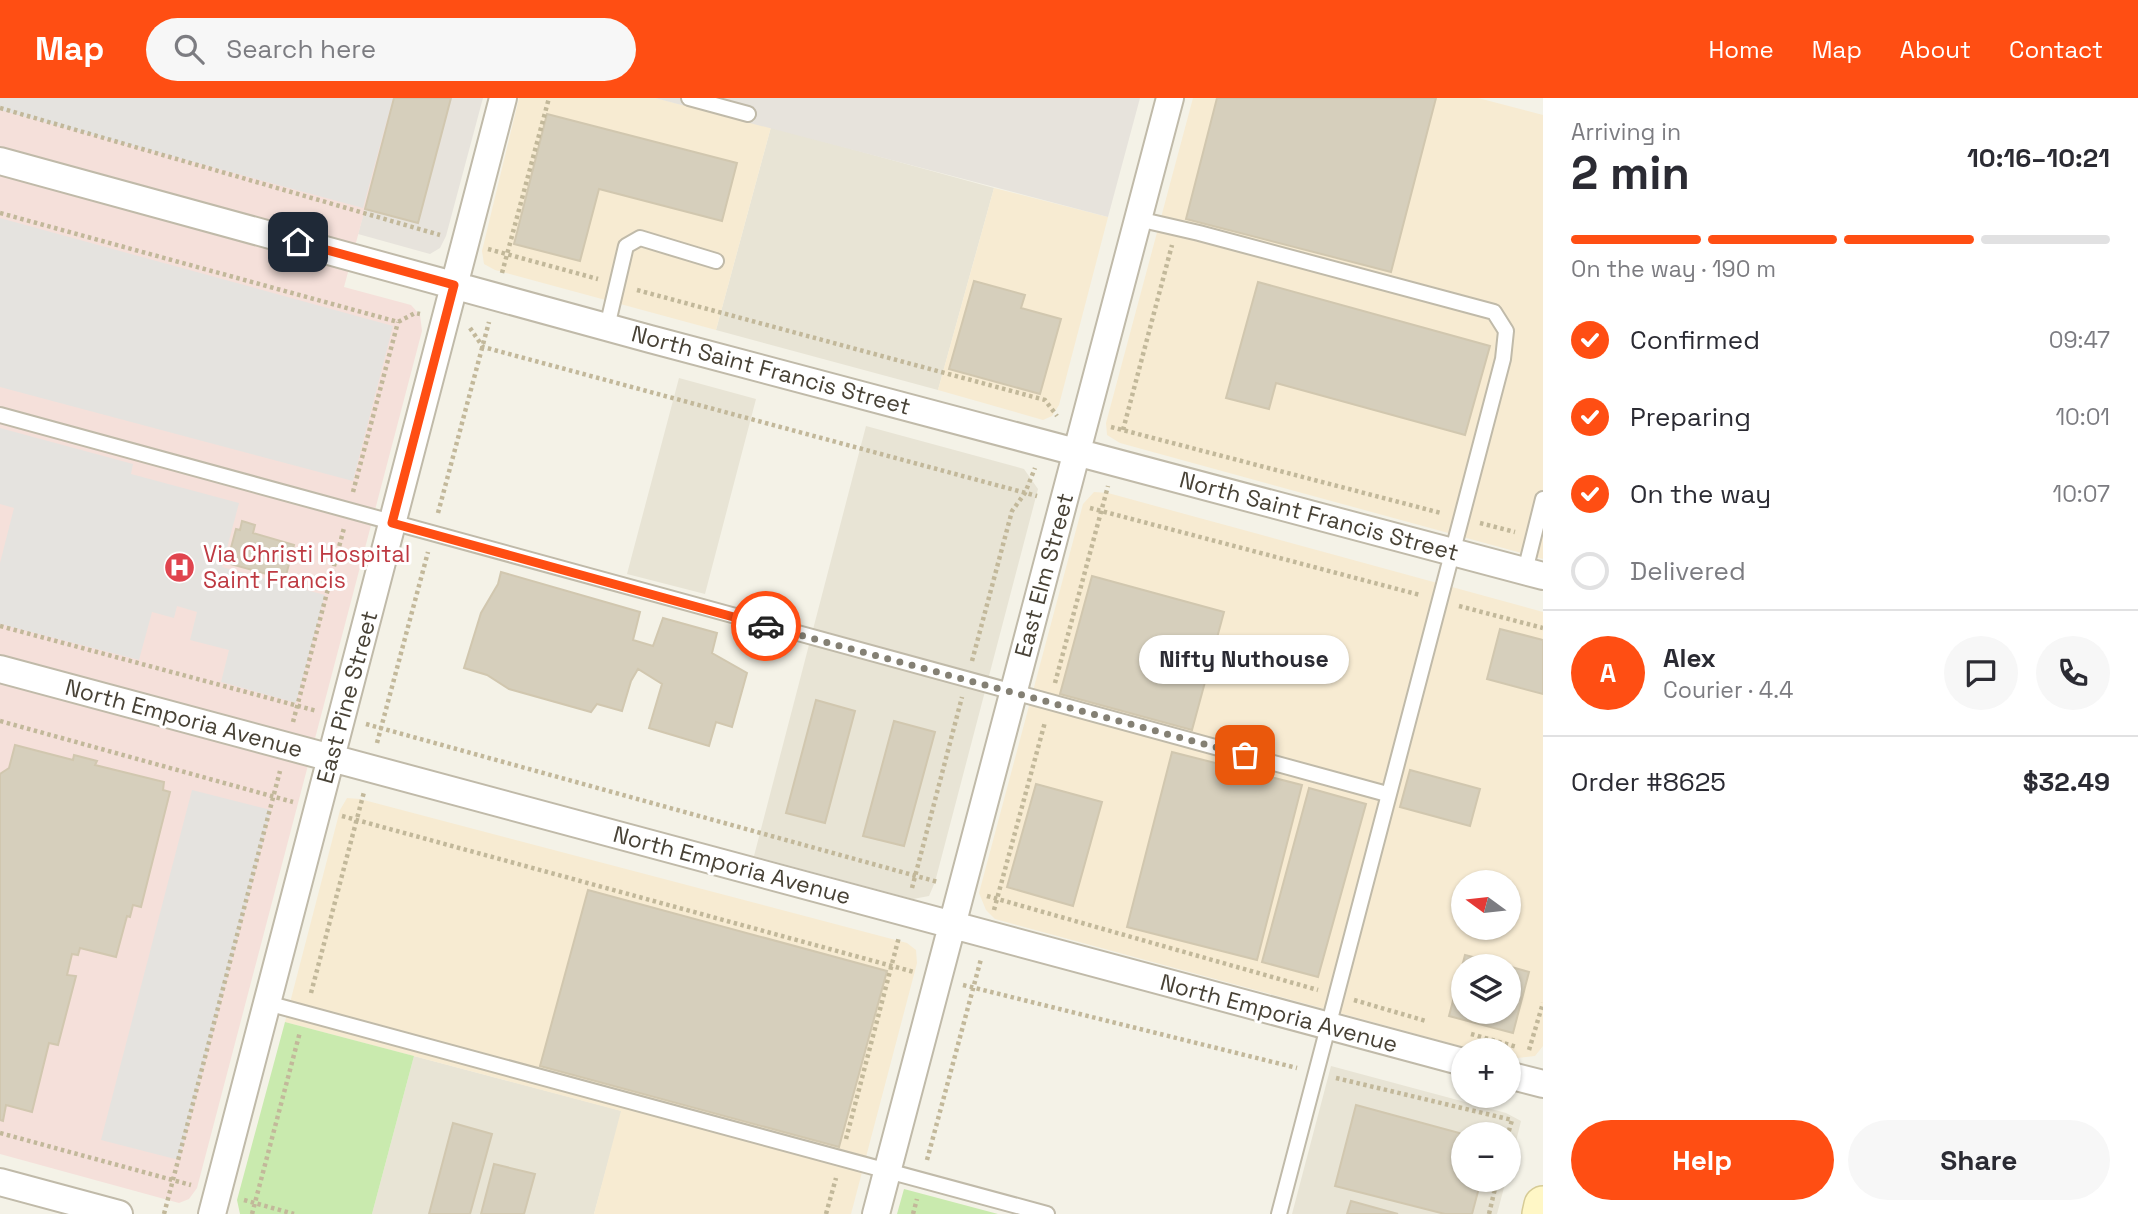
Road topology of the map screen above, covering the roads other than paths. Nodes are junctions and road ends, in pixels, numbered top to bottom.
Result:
1 (503, 98) edge
2 (689, 98) edge
3 (1170, 98) edge
4 (748, 114) dead end
5 (0, 161) edge
6 (1138, 219) junction
7 (716, 261) dead end
8 (454, 285) junction
9 (607, 327) junction
10 (0, 415) edge
11 (1076, 451) junction
12 (1543, 499) edge
13 (392, 523) junction
14 (1452, 552) junction
15 (1534, 574) edge
16 (0, 669) edge
17 (1012, 694) junction
18 (331, 757) junction
19 (1387, 794) junction
20 (952, 924) junction
21 (267, 1003) junction
22 (1328, 1026) junction
23 (1451, 1059) edge
24 (1521, 1078) edge
25 (1543, 1084) edge
26 (887, 1171) junction
27 (0, 1182) edge
28 (215, 1203) edge
29 (1543, 1205) edge
30 (119, 1214) edge
31 (876, 1214) edge
32 (1047, 1214) edge
33 (1279, 1214) edge
34 (1541, 1214) edge

1 - 8 street, East Pine Street
2 - 4 lane
3 - 6 street, East Elm Street
5 - 8 street, North Saint Francis Street
6 - 11 street, East Elm Street
6 - 14 lane
7 - 9 lane
8 - 9 street, North Saint Francis Street
8 - 13 street, East Pine Street
9 - 11 street, North Saint Francis Street
10 - 13 lane
11 - 14 street, North Saint Francis Street
11 - 17 street, East Elm Street
12 - 15 lane
13 - 17 lane
13 - 18 street, East Pine Street
14 - 15 street, North Saint Francis Street
14 - 19 lane
16 - 18 street, North Emporia Avenue
17 - 19 lane
17 - 20 street, East Elm Street
18 - 20 street, North Emporia Avenue
18 - 21 street, East Pine Street
19 - 22 lane
20 - 22 street, North Emporia Avenue
20 - 26 street, East Elm Street
21 - 26 lane
21 - 28 street, East Pine Street
22 - 23 street, North Emporia Avenue
22 - 33 lane
24 - 25 street
26 - 31 street, East Elm Street
26 - 32 lane
27 - 30 street
29 - 34 main road

